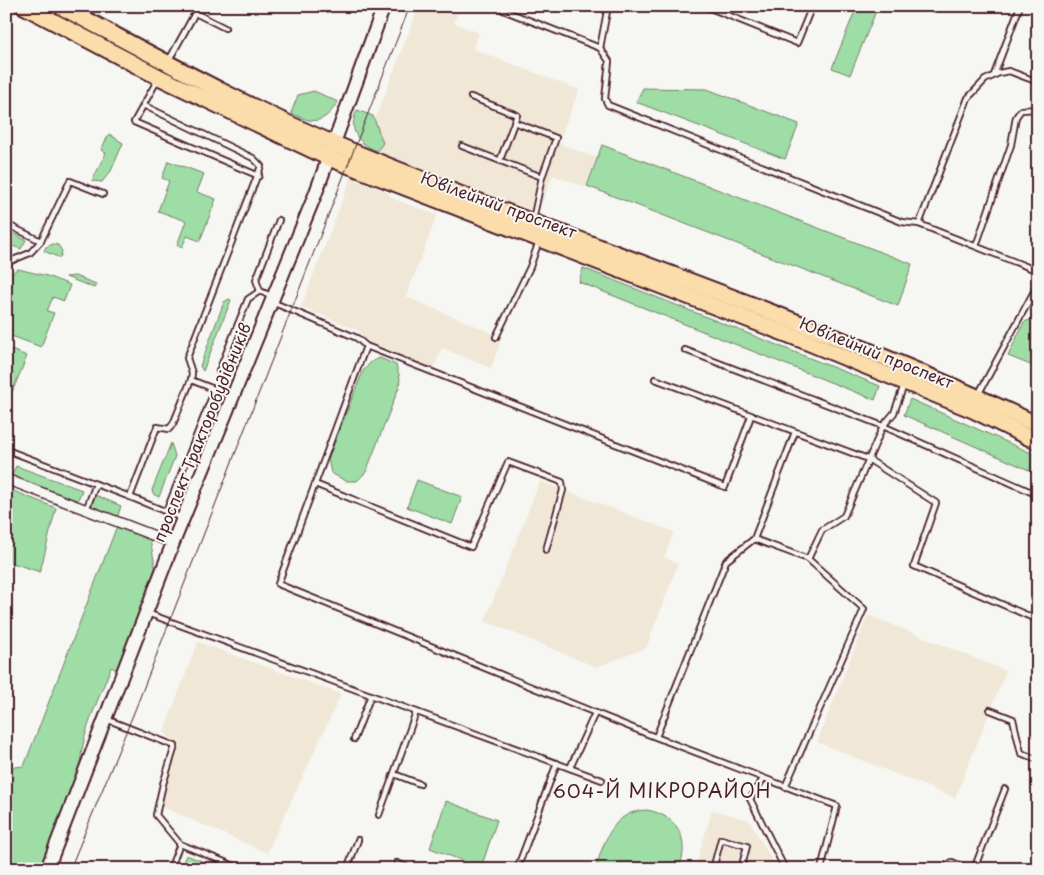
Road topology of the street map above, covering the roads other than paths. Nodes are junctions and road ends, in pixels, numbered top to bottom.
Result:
1 (24, 6) edge
2 (60, 6) edge
3 (384, 6) edge
4 (504, 6) edge
5 (608, 6) edge
6 (706, 6) edge
7 (812, 6) edge
8 (1020, 6) edge
9 (225, 28) dead end
10 (600, 48) junction
11 (168, 62) junction
12 (994, 75) junction
13 (159, 77) junction
14 (1038, 82) edge
15 (470, 97) dead end
16 (143, 105) junction
17 (1038, 109) edge
18 (514, 122) junction
19 (462, 146) dead end
20 (332, 151) junction
21 (500, 160) junction
22 (259, 176) junction
23 (542, 177) junction
24 (103, 194) dead end
25 (279, 220) dead end
26 (6, 224) edge
27 (919, 224) junction
28 (539, 228) junction
29 (42, 241) junction
30 (976, 246) junction
31 (6, 263) edge
32 (1038, 271) edge
33 (1038, 284) edge
34 (260, 291) junction
35 (272, 299) junction
36 (496, 338) dead end
37 (366, 346) junction
38 (685, 350) dead end
39 (846, 350) junction
40 (219, 371) dead end
41 (655, 379) dead end
42 (191, 380) junction
43 (905, 383) junction
44 (214, 389) junction
45 (232, 397) junction
46 (975, 404) junction
47 (751, 416) junction
48 (1038, 425) edge
49 (883, 426) junction
50 (795, 432) junction
51 (1038, 442) edge
52 (6, 452) edge
53 (868, 459) junction
54 (6, 480) edge
55 (96, 484) junction
56 (315, 484) junction
57 (1038, 495) edge
58 (130, 498) junction
59 (86, 510) junction
60 (166, 512) junction
61 (183, 519) junction
62 (754, 538) junction
63 (173, 543) junction
64 (546, 550) dead end
65 (808, 559) junction
66 (146, 613) junction
67 (1038, 620) edge
68 (371, 695) junction
69 (990, 710) dead end
70 (416, 712) junction
71 (594, 713) junction
72 (105, 719) junction
73 (656, 737) junction
74 (354, 738) dead end
75 (1038, 760) edge
76 (557, 763) junction
77 (570, 768) junction
78 (394, 774) junction
79 (763, 779) junction
80 (602, 780) dead end
81 (420, 784) dead end
82 (785, 786) junction
83 (1005, 789) dead end
84 (379, 815) dead end
85 (358, 840) dead end
86 (180, 844) junction
87 (397, 863) dead end
88 (47, 869) edge
89 (170, 869) edge
90 (242, 869) edge
91 (347, 869) edge
92 (410, 869) edge
93 (518, 869) edge
94 (713, 869) edge
95 (741, 869) edge
96 (785, 869) edge
97 (821, 869) edge
98 (942, 869) edge
99 (969, 869) edge
100 (974, 869) edge

1 - 13 main road, Ювілейний проспект
2 - 11 main road, Ювілейний проспект
3 - 20 main road, проспект Тракторобудівників
4 - 10 lane
5 - 10 lane
6 - 7 lane
8 - 12 lane
9 - 11 lane
10 - 27 lane
11 - 13 lane
11 - 20 main road, Ювілейний проспект
12 - 14 lane
12 - 27 lane
13 - 16 lane
13 - 20 main road, Ювілейний проспект
15 - 18 lane
16 - 22 lane
16 - 22 lane
17 - 30 lane
18 - 21 lane
18 - 23 lane
19 - 21 lane
20 - 28 main road, Ювілейний проспект
20 - 35 main road, проспект Тракторобудівників
21 - 23 lane
22 - 42 lane
23 - 28 lane
24 - 29 lane
25 - 34 lane
26 - 29 lane
27 - 30 lane
28 - 36 lane
28 - 39 main road, Ювілейний проспект
29 - 31 lane
30 - 32 lane
33 - 46 lane
34 - 35 lane
34 - 40 lane
35 - 37 lane
35 - 45 main road, проспект Тракторобудівників
37 - 47 lane
37 - 56 lane
38 - 49 lane
39 - 43 main road, Ювілейний проспект
39 - 46 main road, Ювілейний проспект
41 - 47 lane
42 - 44 lane
42 - 58 lane
43 - 46 main road, Ювілейний проспект
43 - 49 lane
44 - 45 lane
44 - 60 lane
45 - 61 main road, проспект Тракторобудівників
46 - 48 main road, Ювілейний проспект
46 - 51 main road, Ювілейний проспект
47 - 50 lane
49 - 53 lane
49 - 57 lane
50 - 53 lane
50 - 62 lane
52 - 55 lane
53 - 65 lane
53 - 67 lane
54 - 59 street
55 - 58 lane
55 - 59 lane
56 - 64 lane
56 - 71 lane
58 - 60 lane
59 - 63 street
60 - 61 lane
61 - 63 main road, проспект Тракторобудівників
62 - 65 lane
62 - 73 lane
63 - 66 main road, проспект Тракторобудівників
65 - 82 lane
66 - 68 lane
66 - 72 main road, проспект Тракторобудівників
68 - 70 lane
68 - 74 lane
69 - 75 lane
70 - 76 lane
70 - 78 lane
71 - 73 lane
71 - 77 lane
72 - 86 lane
72 - 88 main road, проспект Тракторобудівників
73 - 79 lane
76 - 77 lane
76 - 93 lane
77 - 80 lane
78 - 81 lane
78 - 84 lane
79 - 82 lane
79 - 96 lane
82 - 97 lane
83 - 100 lane
85 - 91 lane
86 - 89 lane
86 - 90 lane
87 - 92 lane
94 - 95 lane
98 - 99 lane

